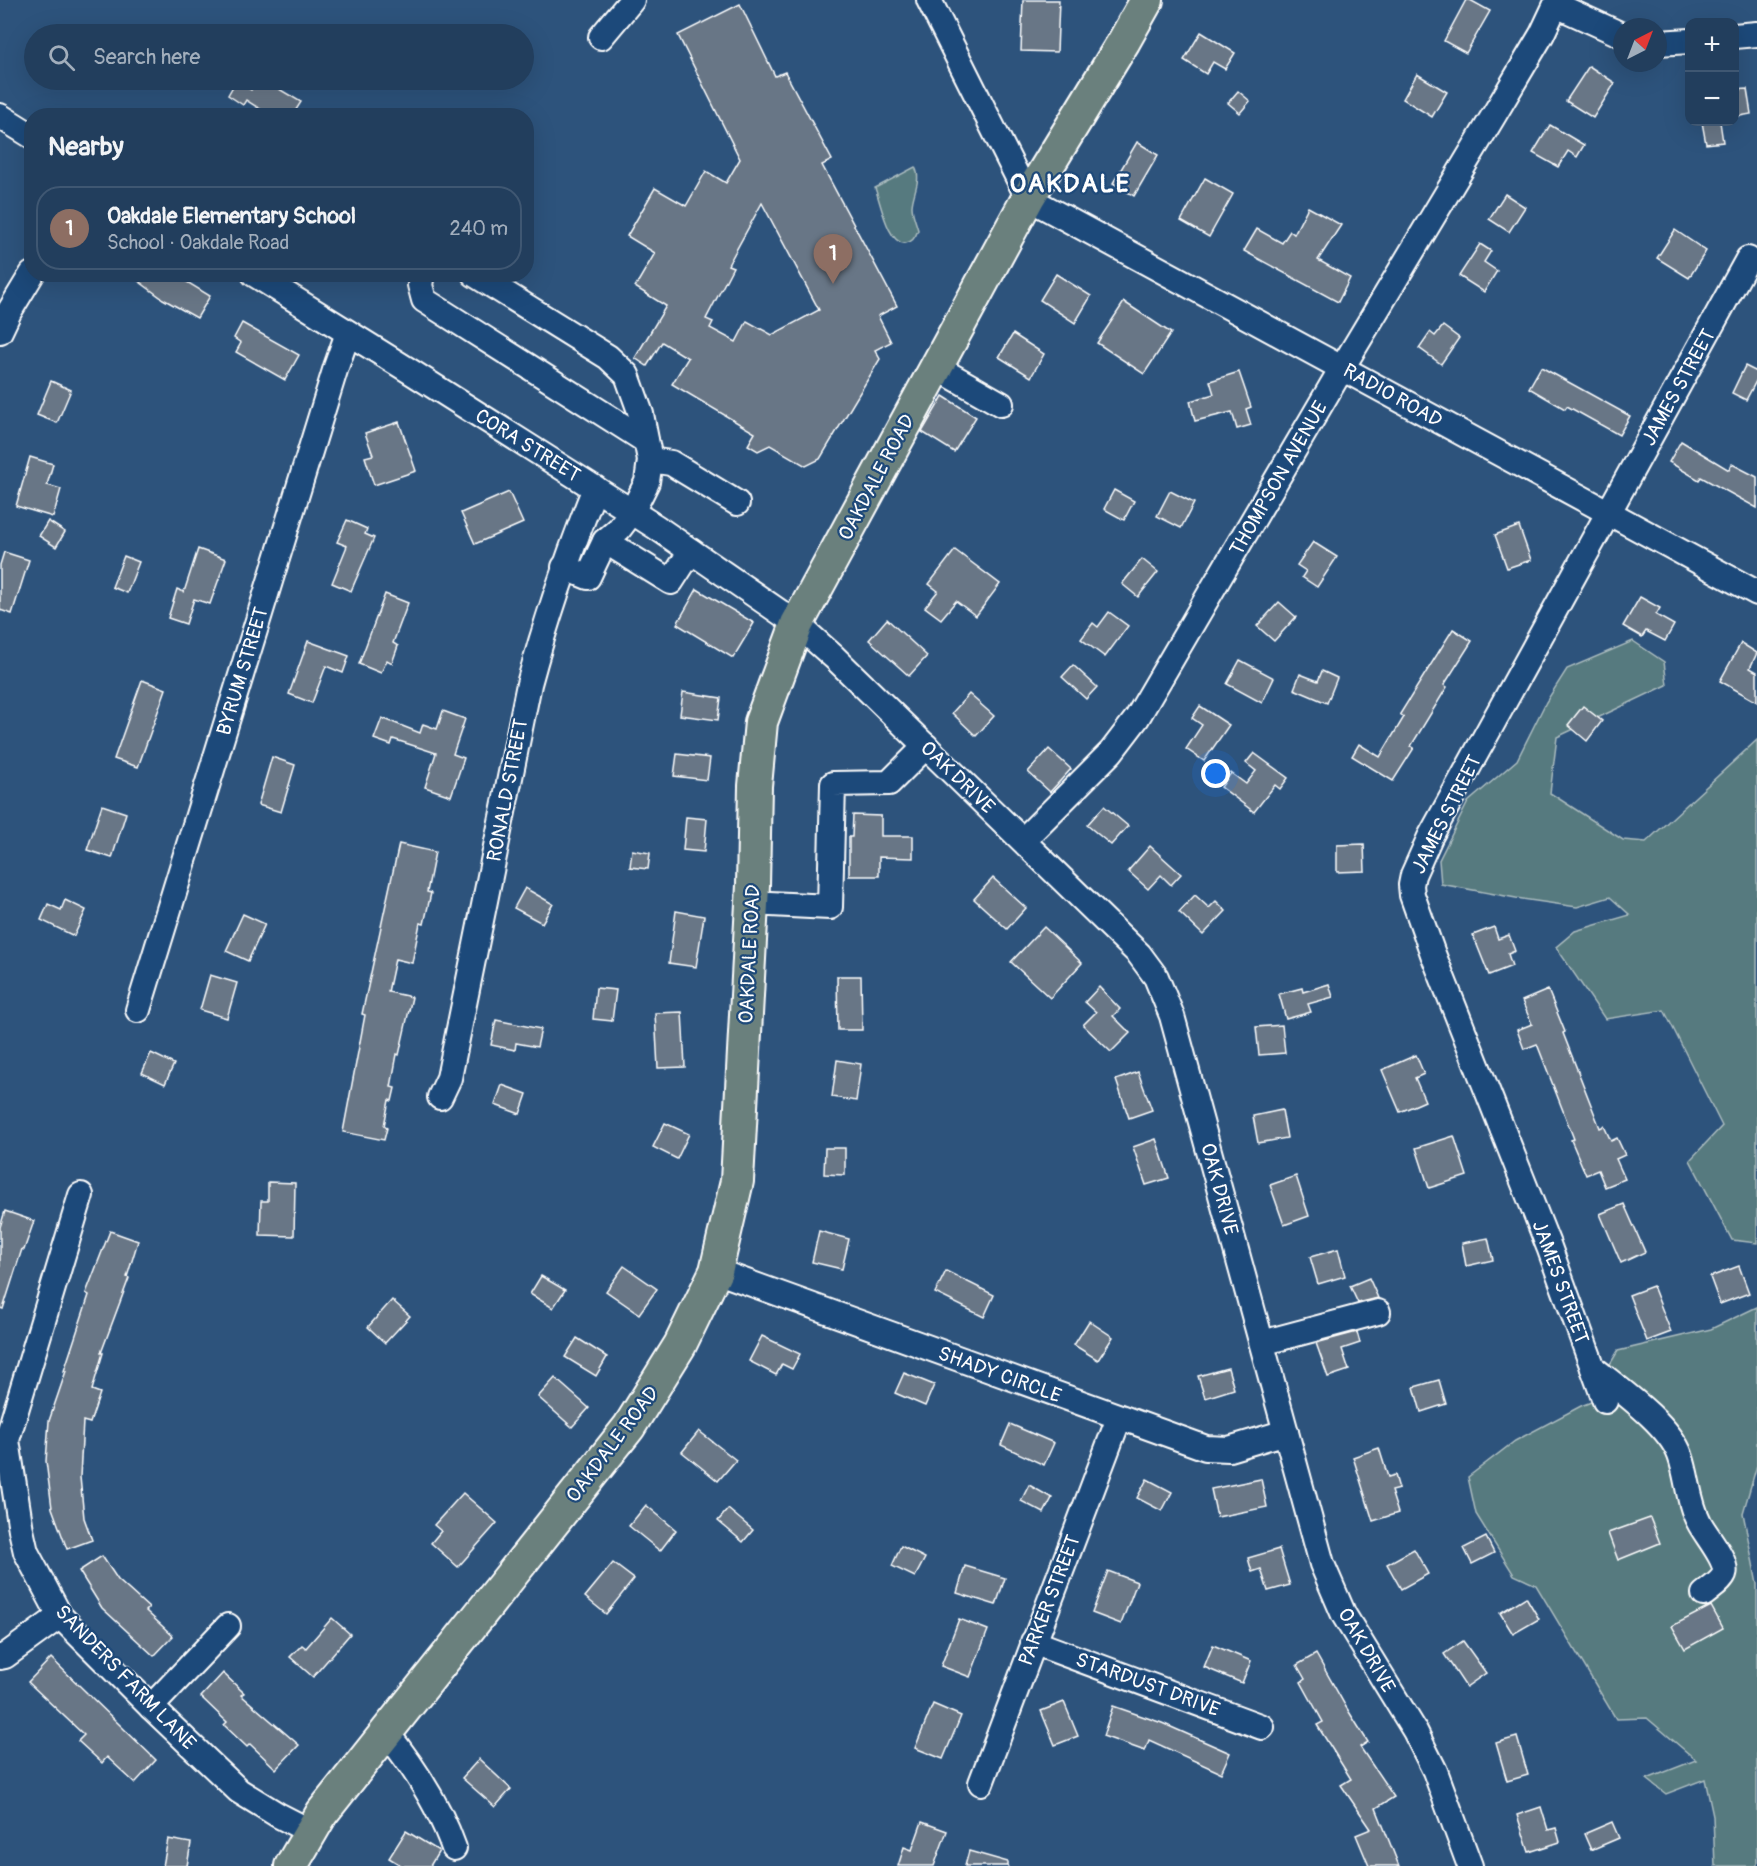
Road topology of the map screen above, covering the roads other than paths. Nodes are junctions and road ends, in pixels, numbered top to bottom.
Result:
1 (632, 0) edge
2 (929, 0) edge
3 (1147, 0) edge
4 (1557, 2) edge
5 (1613, 30) edge
6 (1757, 34) edge
7 (1739, 36) edge
8 (601, 37) dead end
9 (1685, 41) edge
10 (1667, 42) edge
11 (0, 116) edge
12 (24, 131) edge
13 (1028, 198) junction
14 (1748, 259) dead end
15 (27, 282) edge
16 (267, 282) edge
17 (421, 282) edge
18 (487, 282) edge
19 (0, 331) edge
20 (348, 333) junction
21 (936, 367) junction
22 (1342, 368) junction
23 (1001, 404) dead end
24 (648, 451) junction
25 (595, 488) junction
26 (737, 503) dead end
27 (632, 512) junction
28 (1608, 513) junction
29 (605, 541) junction
30 (691, 551) junction
31 (564, 567) junction
32 (1757, 593) edge
33 (797, 624) junction
34 (926, 746) junction
35 (1023, 840) junction
36 (752, 903) junction
37 (138, 1010) dead end
38 (440, 1097) dead end
39 (81, 1195) dead end
40 (716, 1271) junction
41 (1378, 1312) dead end
42 (1262, 1343) junction
43 (1593, 1368) junction
44 (1605, 1401) dead end
45 (1119, 1418) junction
46 (1286, 1432) junction
47 (4, 1440) edge
48 (1704, 1594) dead end
49 (60, 1616) junction
50 (228, 1626) dead end
51 (1033, 1642) junction
52 (0, 1657) edge
53 (151, 1707) junction
54 (1262, 1727) dead end
55 (386, 1732) junction
56 (981, 1783) dead end
57 (311, 1832) junction
58 (454, 1848) dead end
59 (291, 1866) edge
60 (1470, 1866) edge

1 - 8 street
2 - 13 street
3 - 13 main road, OAKDALE ROAD
4 - 5 street
4 - 22 street, THOMPSON AVENUE
6 - 7 street
9 - 10 street
11 - 12 street
13 - 21 main road, OAKDALE ROAD
13 - 22 street, RADIO ROAD
14 - 28 street, JAMES STREET
15 - 19 street
16 - 20 street, CORA STREET
17 - 24 street
18 - 24 street
20 - 25 street, CORA STREET
20 - 37 street, BYRUM STREET
21 - 23 street
21 - 33 main road, OAKDALE ROAD
22 - 28 street, RADIO ROAD
22 - 35 street, THOMPSON AVENUE
24 - 26 street
24 - 27 street
25 - 27 street, CORA STREET
25 - 31 street, RONALD STREET
27 - 29 street
27 - 30 street, CORA STREET
28 - 32 street, RADIO ROAD
28 - 43 street, JAMES STREET
29 - 30 street
29 - 31 street
30 - 33 street, CORA STREET
31 - 38 street, RONALD STREET
33 - 34 street, OAK DRIVE
33 - 36 main road, OAKDALE ROAD
34 - 35 street, OAK DRIVE
34 - 36 street
35 - 42 street, OAK DRIVE
36 - 40 main road, OAKDALE ROAD
39 - 47 street, SANDERS FARM LANE
40 - 45 street, SHADY CIRCLE
40 - 55 main road, OAKDALE ROAD
41 - 42 street
42 - 46 street, OAK DRIVE
43 - 44 street, JAMES STREET
43 - 48 street
45 - 46 street, SHADY CIRCLE
45 - 51 street, PARKER STREET
46 - 60 street, OAK DRIVE
47 - 49 street, SANDERS FARM LANE
49 - 52 street
49 - 53 street, SANDERS FARM LANE
50 - 53 street
51 - 54 street, STARDUST DRIVE
51 - 56 street, PARKER STREET
53 - 57 street, SANDERS FARM LANE
55 - 57 main road, OAKDALE ROAD
55 - 58 street
57 - 59 main road, OAKDALE ROAD

